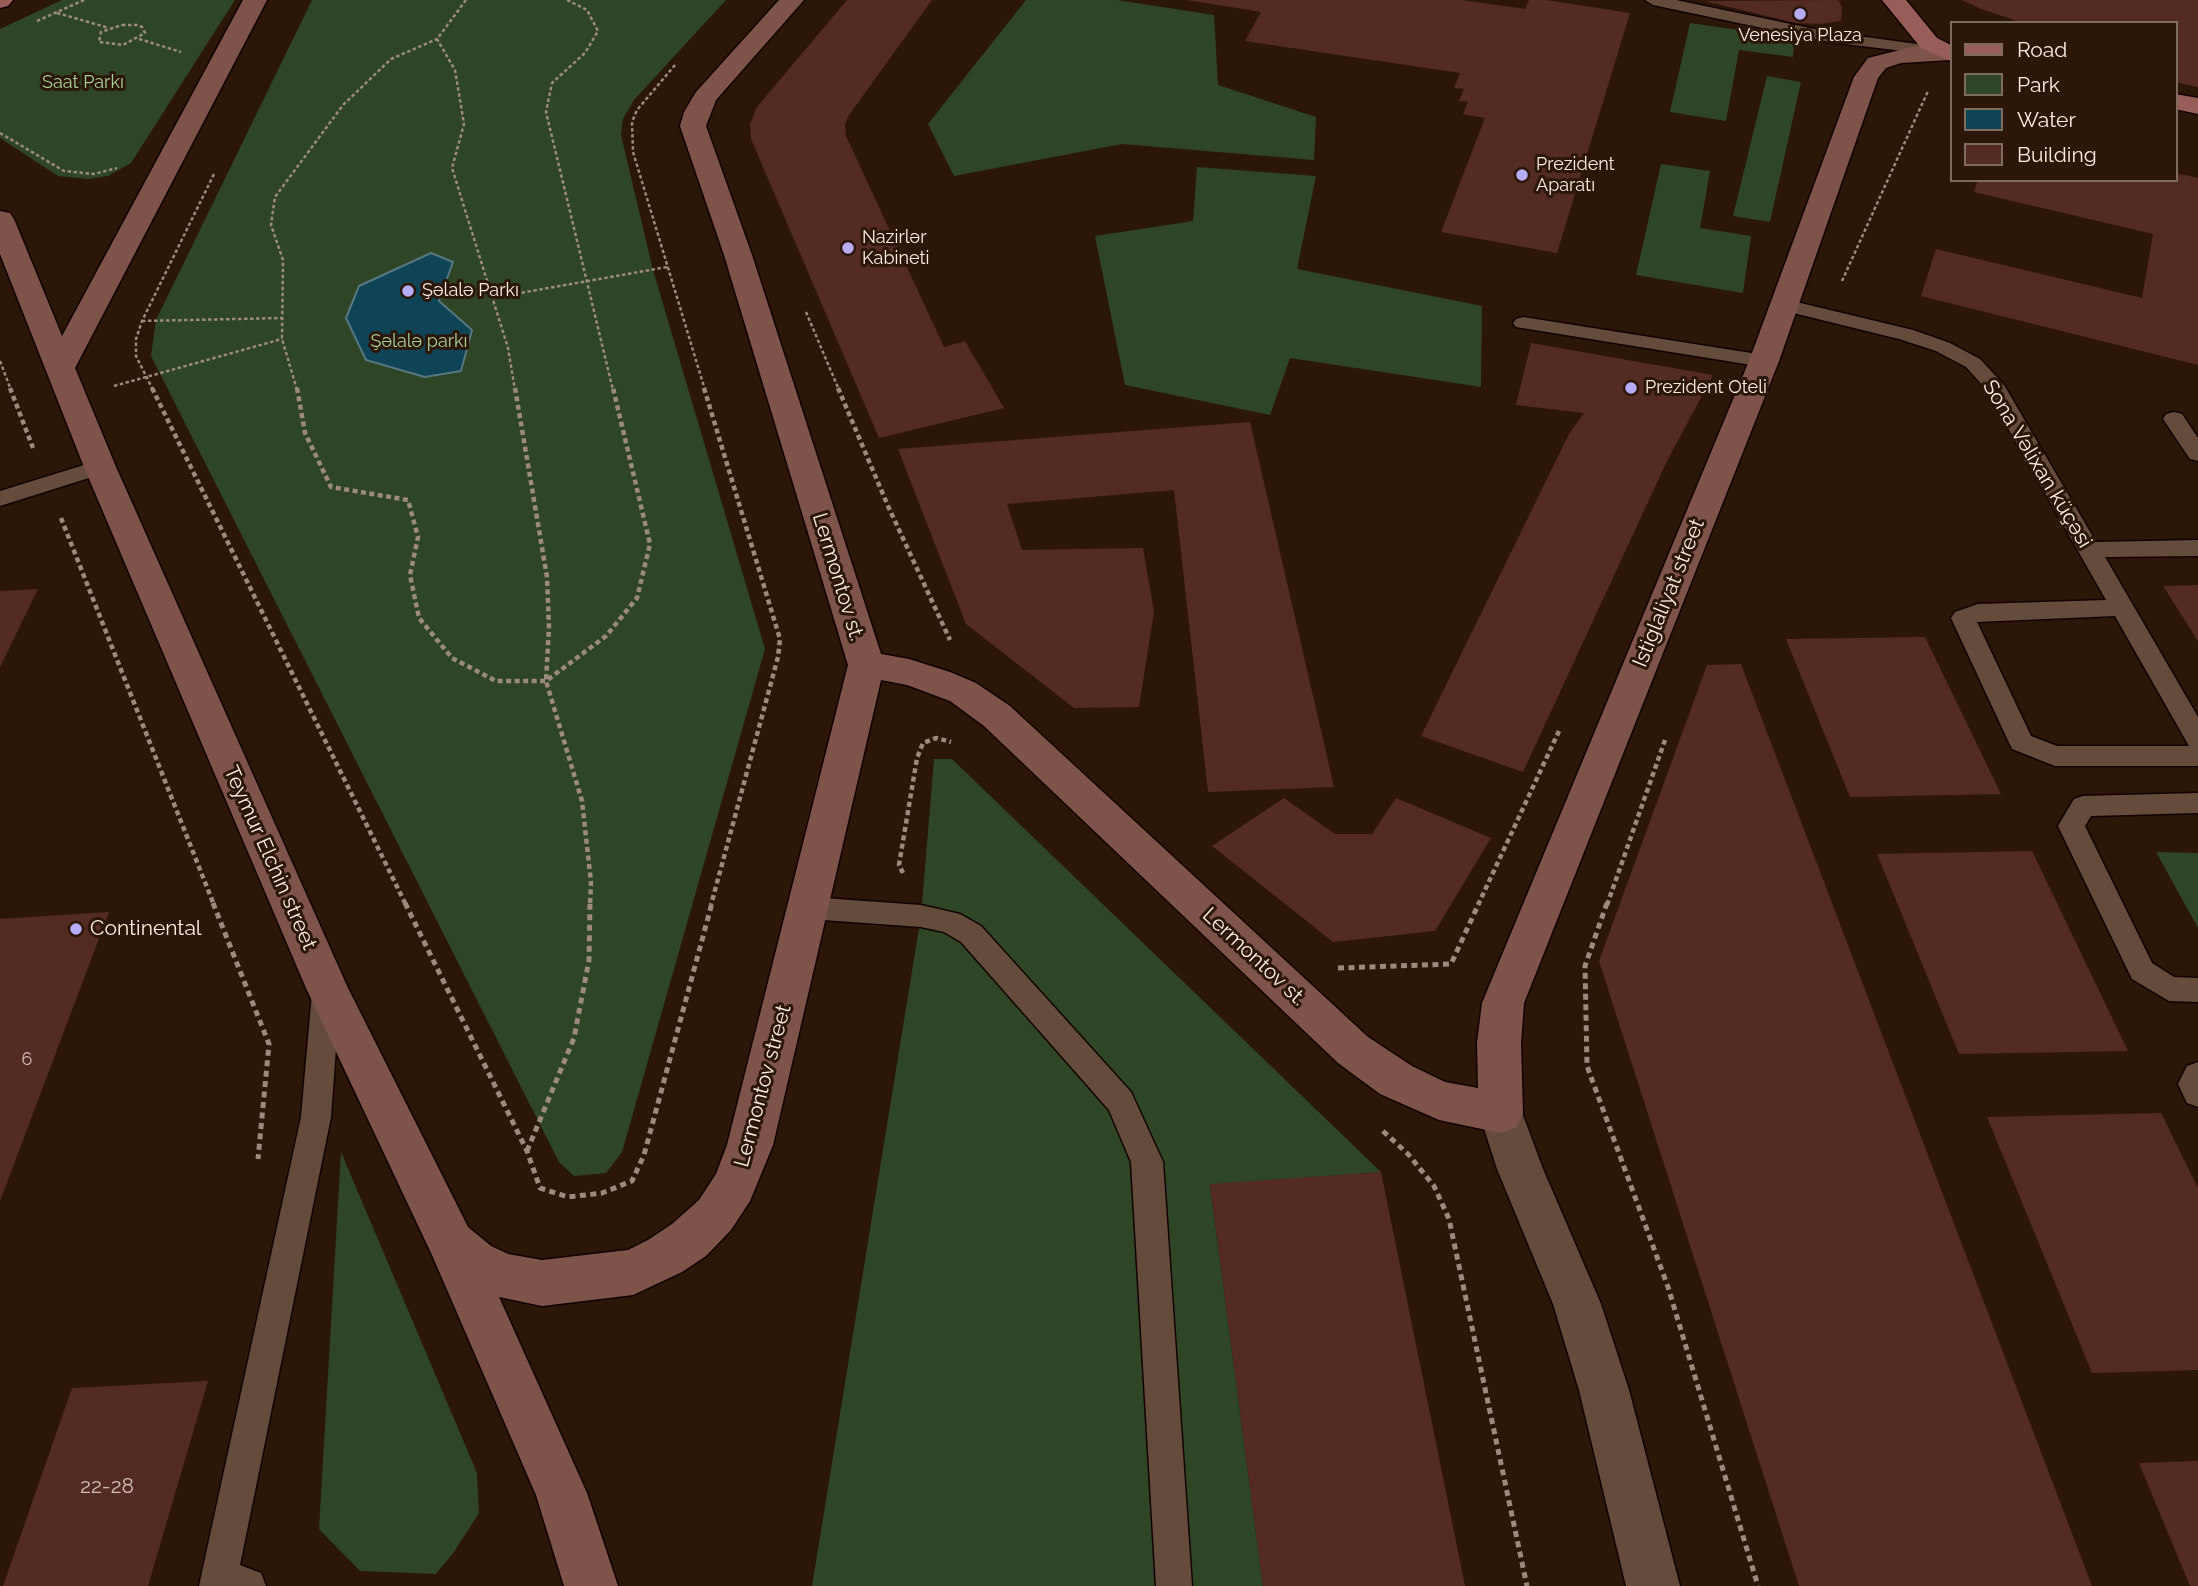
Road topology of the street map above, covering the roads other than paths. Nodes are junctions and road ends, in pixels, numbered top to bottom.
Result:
1 (255, 0) edge
2 (792, 0) edge
3 (1653, 0) edge
4 (1894, 0) edge
5 (1829, 37) junction
6 (1950, 53) edge
7 (1950, 53) edge
8 (1950, 53) edge
9 (1861, 65) junction
10 (2177, 101) edge
11 (2198, 106) edge
12 (0, 219) edge
13 (1784, 305) junction
14 (1523, 323) dead end
15 (1764, 361) junction
16 (59, 370) junction
17 (2174, 419) dead end
18 (2198, 454) edge
19 (100, 467) junction
20 (0, 499) edge
21 (2198, 548) edge
22 (2088, 550) junction
23 (2121, 608) junction
24 (866, 665) junction
25 (2198, 739) edge
26 (2198, 756) edge
27 (2198, 803) edge
28 (809, 908) junction
29 (327, 988) junction
30 (2198, 990) edge
31 (2198, 1075) edge
32 (2198, 1094) edge
33 (1501, 1113) junction
34 (451, 1243) junction
35 (228, 1583) edge
36 (584, 1583) edge
37 (1174, 1586) edge
38 (1653, 1586) edge

1 - 16 main road
2 - 24 main road, Lermontov st.
3 - 5 lane
4 - 7 main road
5 - 6 lane
5 - 9 lane
8 - 9 main road
9 - 13 main road, Istiglaliyat street
10 - 11 main road
12 - 16 main road
13 - 15 main road, Istiglaliyat street
13 - 22 lane, Sona Vəlixan küçəsi
14 - 15 lane
15 - 33 main road, Istiglaliyat street
16 - 19 main road, Teymur Elchin street
17 - 18 lane
19 - 20 lane
19 - 29 main road, Teymur Elchin street
21 - 22 lane
22 - 23 lane, Sona Vəlixan küçəsi
23 - 25 lane, Sona Vəlixan küçəsi
23 - 26 lane
24 - 28 main road, Lermontov street
24 - 33 main road, Lermontov st.
27 - 30 lane
28 - 34 main road, Lermontov street
28 - 37 lane
29 - 34 main road, Teymur Elchin street
29 - 35 lane
31 - 32 lane
33 - 38 street
34 - 36 main road, Teymur Elchin street

